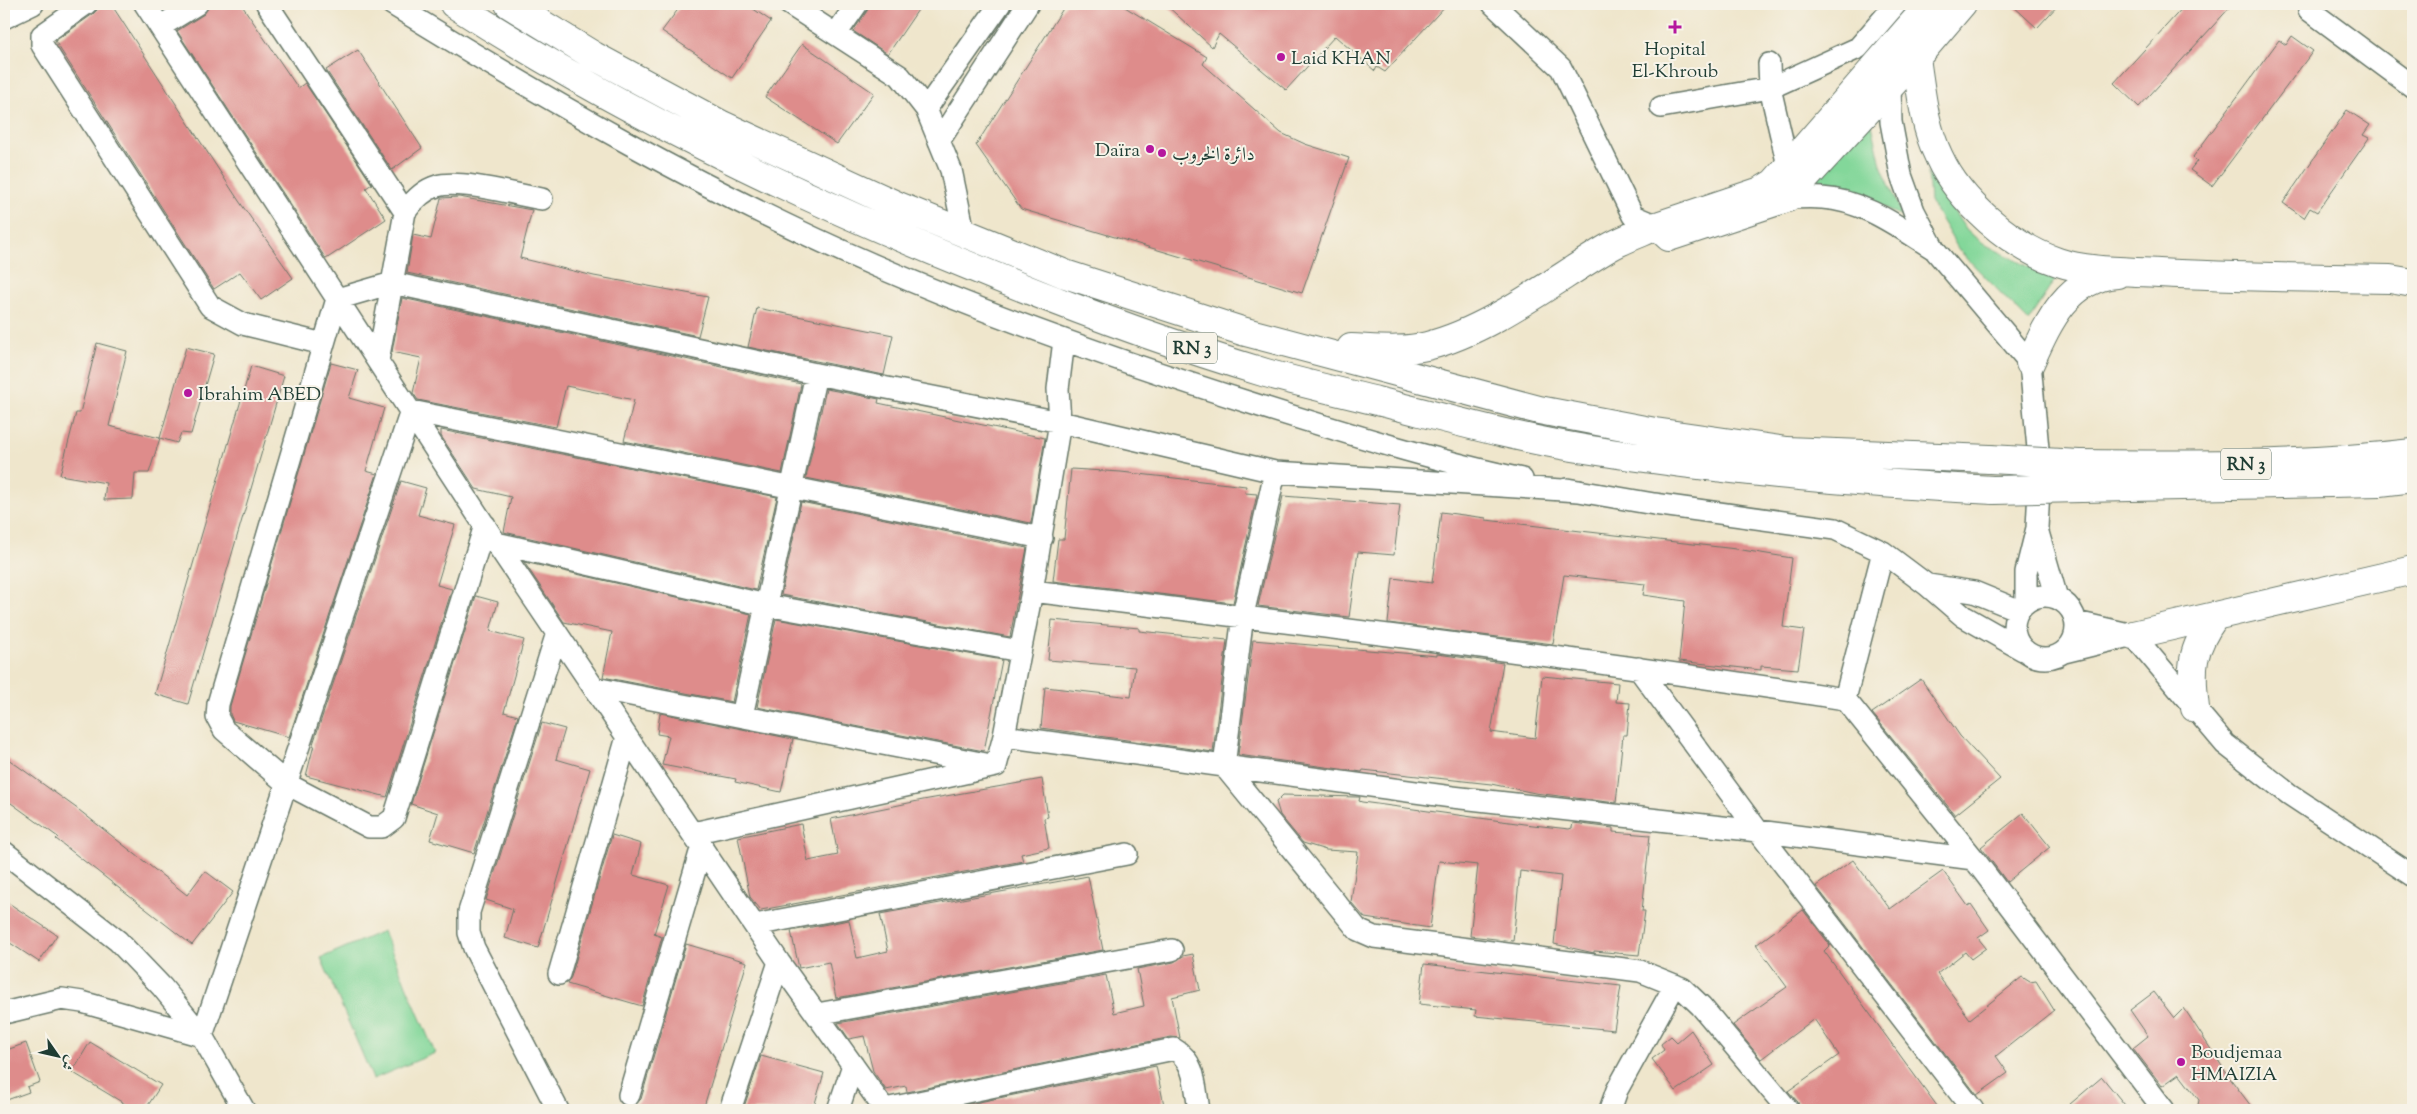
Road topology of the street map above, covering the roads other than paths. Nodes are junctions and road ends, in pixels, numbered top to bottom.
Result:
1 (33, 4) edge
2 (86, 4) edge
3 (145, 4) edge
4 (197, 4) edge
5 (267, 4) edge
6 (392, 4) edge
7 (454, 4) edge
8 (509, 4) edge
9 (789, 4) edge
10 (857, 4) edge
11 (1000, 4) edge
12 (1028, 4) edge
13 (1493, 4) edge
14 (1896, 4) edge
15 (1930, 4) edge
16 (1962, 4) edge
17 (2309, 10) dead end
18 (4, 18) edge
19 (161, 26) junction
20 (836, 34) junction
21 (1916, 58) junction
22 (1769, 64) dead end
23 (1883, 76) junction
24 (2413, 87) edge
25 (1770, 88) junction
26 (1661, 107) dead end
27 (926, 109) junction
28 (940, 141) junction
29 (1792, 182) junction
30 (542, 199) dead end
31 (405, 212) junction
32 (1645, 221) junction
33 (964, 232) junction
34 (1934, 249) junction
35 (2150, 272) junction
36 (392, 283) junction
37 (2413, 283) edge
38 (337, 299) junction
39 (1064, 340) junction
40 (323, 344) junction
41 (1290, 344) junction
42 (378, 361) junction
43 (2030, 363) junction
44 (816, 374) junction
45 (411, 411) junction
46 (1060, 422) junction
47 (2413, 453) edge
48 (1275, 472) junction
49 (2080, 476) junction
50 (2413, 478) edge
51 (790, 488) junction
52 (1579, 491) junction
53 (485, 524) junction
54 (2036, 528) junction
55 (1042, 538) junction
56 (496, 543) junction
57 (1883, 552) junction
58 (2413, 570) edge
59 (1927, 585) junction
60 (1032, 591) junction
61 (2057, 598) junction
62 (766, 605) junction
63 (2022, 606) junction
64 (1243, 615) junction
65 (2215, 616) junction
66 (2076, 622) junction
67 (557, 633) junction
68 (2133, 635) junction
69 (2023, 650) junction
70 (1020, 651) junction
71 (2064, 652) junction
72 (1638, 668) junction
73 (594, 688) junction
74 (1846, 699) junction
75 (2195, 708) junction
76 (742, 716) junction
77 (1004, 736) junction
78 (627, 737) junction
79 (996, 766) junction
80 (1224, 766) junction
81 (287, 784) junction
82 (1758, 831) junction
83 (698, 839) junction
84 (4, 852) edge
85 (1128, 854) dead end
86 (1974, 859) junction
87 (2413, 876) edge
88 (755, 926) junction
89 (1172, 950) dead end
90 (779, 962) junction
91 (559, 974) dead end
92 (1675, 984) junction
93 (4, 1012) edge
94 (817, 1014) junction
95 (202, 1036) junction
96 (853, 1065) junction
97 (629, 1095) dead end
98 (244, 1110) edge
99 (558, 1110) edge
100 (730, 1110) edge
101 (838, 1110) edge
102 (885, 1110) edge
103 (1199, 1110) edge
104 (1610, 1110) edge
105 (1788, 1110) edge
106 (1974, 1110) edge
107 (2164, 1110) edge

1 - 18 street
2 - 40 street
3 - 19 street
4 - 19 street
5 - 31 street
6 - 39 street
7 - 49 main road, RN 3, bridge
8 - 33 main road, RN 3
9 - 20 street
10 - 20 street
11 - 27 street
12 - 28 street
13 - 32 street
14 - 25 street
15 - 23 main road
16 - 21 main road
17 - 24 street
19 - 38 street
20 - 27 street
21 - 23 main road
21 - 35 main road
22 - 25 street
23 - 29 main road
23 - 34 street
25 - 26 street
25 - 29 street
27 - 28 street
28 - 33 street
29 - 32 main road
29 - 34 street
30 - 31 street
31 - 36 street
32 - 41 main road
33 - 41 main road, RN 3
34 - 43 street
35 - 37 main road
35 - 43 main road
36 - 38 street
36 - 42 street
36 - 44 street
38 - 40 street
38 - 42 street
39 - 46 street
39 - 52 street
40 - 81 street
41 - 49 main road, RN 3, bridge
42 - 45 street
43 - 54 street
44 - 46 street
44 - 51 street
45 - 51 street
45 - 53 street
45 - 81 street
46 - 48 street
46 - 55 street
47 - 49 main road, RN 3
48 - 52 street
48 - 64 street
49 - 50 main road, RN 3
51 - 55 street
51 - 62 street
52 - 57 street
53 - 56 street
53 - 81 street
54 - 61 street
54 - 63 street
55 - 60 street
56 - 62 street
56 - 67 street
57 - 59 street
57 - 74 street
58 - 65 main road
59 - 63 street
59 - 69 street
60 - 64 street
60 - 70 street
61 - 63 street
61 - 66 street
62 - 70 street
62 - 76 street
63 - 69 street
64 - 72 street
64 - 80 street
65 - 68 main road
65 - 75 main road
66 - 68 street
66 - 71 street
67 - 73 street
67 - 99 street
68 - 71 street
68 - 75 street
69 - 71 street
70 - 77 street
72 - 74 street
72 - 82 street
73 - 76 street
73 - 78 street
74 - 86 street
75 - 87 street
76 - 79 street
77 - 79 street
77 - 80 street
78 - 83 street
78 - 91 street
79 - 83 street
80 - 82 street
80 - 92 street
81 - 95 street
82 - 86 street
82 - 106 street
83 - 88 street
83 - 97 street
84 - 95 street
85 - 88 street
86 - 107 street
88 - 90 street
89 - 94 street
90 - 94 street
90 - 100 street
92 - 104 street
92 - 105 street
93 - 95 street
94 - 96 street
95 - 98 street
96 - 101 street
96 - 102 street
102 - 103 street

